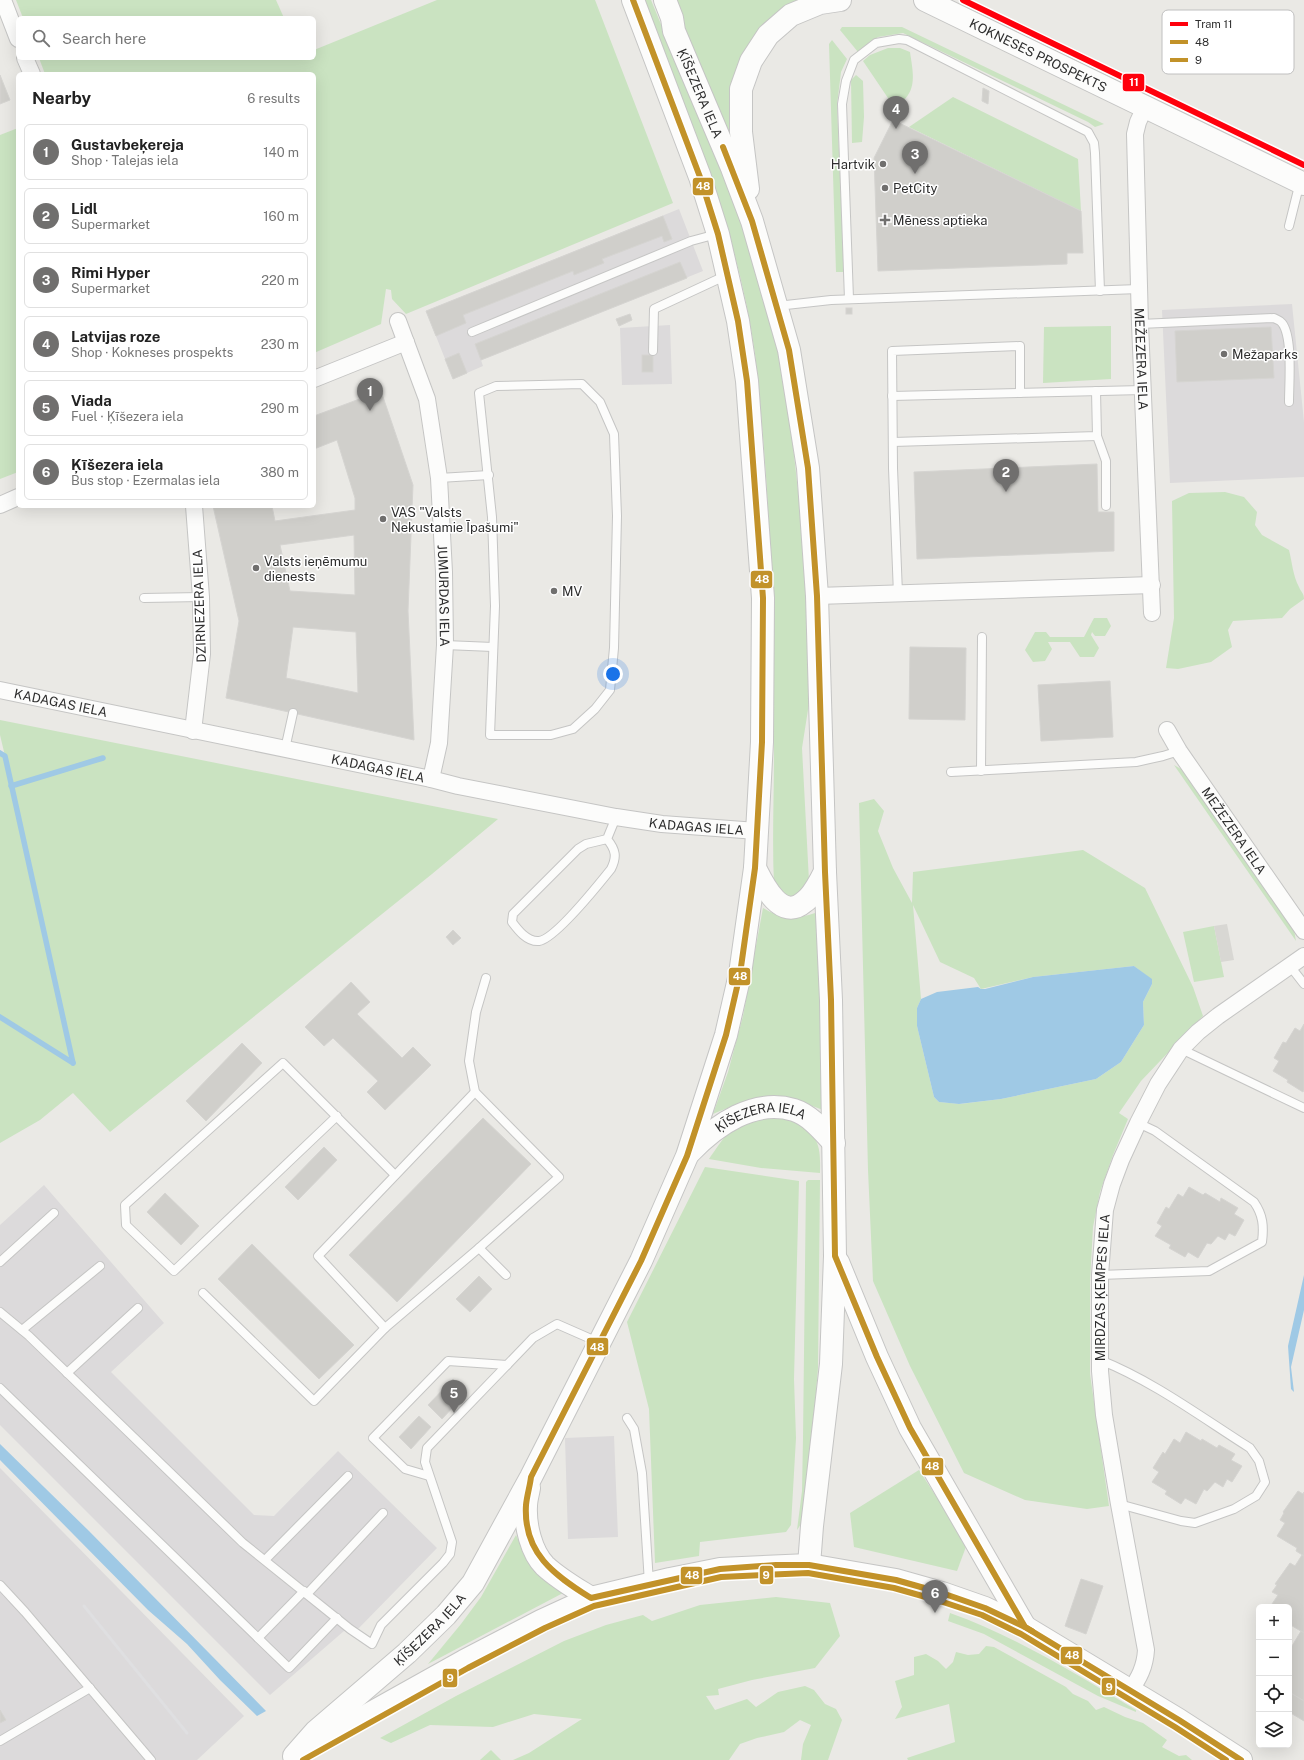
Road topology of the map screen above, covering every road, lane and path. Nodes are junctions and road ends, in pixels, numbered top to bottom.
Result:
1 (3, 0) edge
2 (633, 0) edge
3 (665, 0) edge
4 (840, 0) edge
5 (925, 0) edge
6 (4, 17) edge
7 (16, 36) edge
8 (26, 60) edge
9 (31, 72) edge
10 (1145, 107) junction
11 (1302, 183) edge
12 (752, 222) junction
13 (1289, 226) dead end
14 (718, 234) junction
15 (728, 274) junction
16 (1139, 290) junction
17 (1100, 291) junction
18 (849, 299) junction
19 (776, 306) junction
20 (398, 321) dead end
21 (1140, 324) junction
22 (472, 332) dead end
23 (406, 342) junction
24 (653, 351) dead end
25 (316, 378) edge
26 (1143, 390) junction
27 (1096, 391) junction
28 (1020, 393) junction
29 (892, 396) junction
30 (1290, 402) dead end
31 (1097, 436) junction
32 (893, 442) junction
33 (489, 475) junction
34 (439, 478) junction
35 (16, 498) edge
36 (0, 504) edge
37 (1106, 506) dead end
38 (194, 508) edge
39 (1152, 585) junction
40 (898, 594) junction
41 (817, 596) junction
42 (201, 597) junction
43 (144, 598) dead end
44 (1152, 613) dead end
45 (982, 637) dead end
46 (445, 645) junction
47 (493, 647) junction
48 (0, 690) edge
49 (293, 713) dead end
50 (1167, 730) dead end
51 (193, 731) junction
52 (285, 749) junction
53 (1179, 751) junction
54 (981, 771) junction
55 (951, 772) dead end
56 (431, 779) junction
57 (616, 817) junction
58 (757, 831) junction
59 (607, 839) junction
60 (755, 868) junction
61 (825, 872) junction
62 (1304, 931) edge
63 (1304, 956) edge
64 (1290, 966) junction
65 (486, 978) dead end
66 (1304, 984) edge
67 (1181, 1049) junction
68 (475, 1092) junction
69 (1304, 1108) edge
70 (337, 1116) junction
71 (1138, 1123) junction
72 (834, 1143) junction
73 (687, 1156) junction
74 (395, 1175) junction
75 (54, 1213) dead end
76 (479, 1248) junction
77 (835, 1256) junction
78 (0, 1262) edge
79 (100, 1266) dead end
80 (1100, 1274) junction
81 (506, 1275) dead end
82 (203, 1293) dead end
83 (138, 1308) dead end
84 (0, 1312) edge
85 (385, 1328) junction
86 (22, 1330) junction
87 (601, 1343) junction
88 (1100, 1360) junction
89 (507, 1365) junction
90 (67, 1373) junction
91 (0, 1388) edge
92 (627, 1418) dead end
93 (348, 1476) dead end
94 (429, 1476) junction
95 (532, 1477) junction
96 (1119, 1504) junction
97 (383, 1513) dead end
98 (265, 1560) junction
99 (809, 1565) junction
100 (649, 1584) junction
101 (0, 1585) edge
102 (305, 1592) junction
103 (591, 1598) junction
104 (337, 1618) junction
105 (1025, 1627) junction
106 (258, 1638) junction
107 (90, 1688) junction
108 (1130, 1691) junction
109 (0, 1741) edge
110 (290, 1758) edge
111 (151, 1760) edge
112 (1241, 1760) edge

1 - 6 street
2 - 14 street, ĶĪŠEZERA IELA
3 - 12 street, ĶĪŠEZERA IELA
4 - 12 street
5 - 10 street, KOKNESES PROSPEKTS
6 - 7 street
8 - 9 street
10 - 11 street, KOKNESES PROSPEKTS
10 - 16 street, MEŽEZERA IELA
11 - 13 lane
12 - 19 street, ĶĪŠEZERA IELA
14 - 15 street, ĶĪŠEZERA IELA
14 - 22 lane
15 - 24 lane
15 - 58 street, ĶĪŠEZERA IELA
16 - 17 lane
16 - 21 street, MEŽEZERA IELA
17 - 18 lane
17 - 18 lane
18 - 19 lane
19 - 41 street, ĶĪŠEZERA IELA
20 - 23 street, JUMURDAS IELA
21 - 26 street, MEŽEZERA IELA
21 - 30 lane
23 - 25 street
23 - 34 street, JUMURDAS IELA
26 - 27 lane
26 - 39 street, MEŽEZERA IELA
27 - 28 lane
27 - 31 lane
28 - 29 lane
28 - 29 lane
29 - 32 lane
31 - 32 lane
31 - 37 lane
32 - 40 lane
33 - 34 lane
33 - 47 lane
33 - 47 lane
34 - 46 street, JUMURDAS IELA
35 - 36 street
38 - 42 street, DZIRNEZERA IELA
39 - 40 street
39 - 44 street, MEŽEZERA IELA
40 - 41 street
41 - 61 street, ĶĪŠEZERA IELA
42 - 43 lane
42 - 51 street, DZIRNEZERA IELA
45 - 54 lane
46 - 47 lane
46 - 56 street, JUMURDAS IELA
48 - 51 street, KADAGAS IELA
49 - 52 lane
50 - 53 street, MEŽEZERA IELA
51 - 52 street, KADAGAS IELA
52 - 56 street, KADAGAS IELA
53 - 54 lane
53 - 62 street, MEŽEZERA IELA
54 - 55 lane
56 - 57 street, KADAGAS IELA
57 - 58 street, KADAGAS IELA
57 - 59 lane
58 - 60 street, ĶĪŠEZERA IELA
59 - 59 lane
60 - 61 street, ĶĪŠEZERA IELA
60 - 73 street, ĶĪŠEZERA IELA
61 - 72 street, ĶĪŠEZERA IELA
63 - 64 street, MIRDZAS ĶEMPES IELA
64 - 66 lane
64 - 67 street, MIRDZAS ĶEMPES IELA
65 - 68 lane
67 - 69 lane
67 - 71 street, MIRDZAS ĶEMPES IELA
68 - 74 lane
68 - 76 lane
70 - 70 lane
70 - 74 lane
71 - 80 street, MIRDZAS ĶEMPES IELA
71 - 80 lane
72 - 73 street, ĶĪŠEZERA IELA
72 - 77 street, ĶĪŠEZERA IELA
73 - 87 street, ĶĪŠEZERA IELA
74 - 85 lane
75 - 78 lane
76 - 81 lane
76 - 85 lane
77 - 99 street, ĶĪŠEZERA IELA
77 - 105 street, ĶĪŠEZERA IELA
79 - 86 lane
80 - 88 street, MIRDZAS ĶEMPES IELA
82 - 85 lane
83 - 90 lane
84 - 86 lane
86 - 90 lane
87 - 89 lane
87 - 95 street, ĶĪŠEZERA IELA
88 - 96 street, MIRDZAS ĶEMPES IELA
88 - 96 lane
89 - 94 lane
89 - 94 lane
90 - 98 lane
91 - 106 lane
92 - 100 lane
93 - 98 lane
94 - 104 lane
95 - 103 street, ĶĪŠEZERA IELA
95 - 110 street, ĶĪŠEZERA IELA
96 - 108 street, MIRDZAS ĶEMPES IELA
97 - 102 lane
98 - 102 lane
99 - 100 street
99 - 105 street
100 - 103 street
101 - 107 lane
102 - 104 lane
102 - 106 lane
103 - 110 street
104 - 106 lane
105 - 108 street
107 - 109 lane
107 - 111 lane
108 - 112 street

